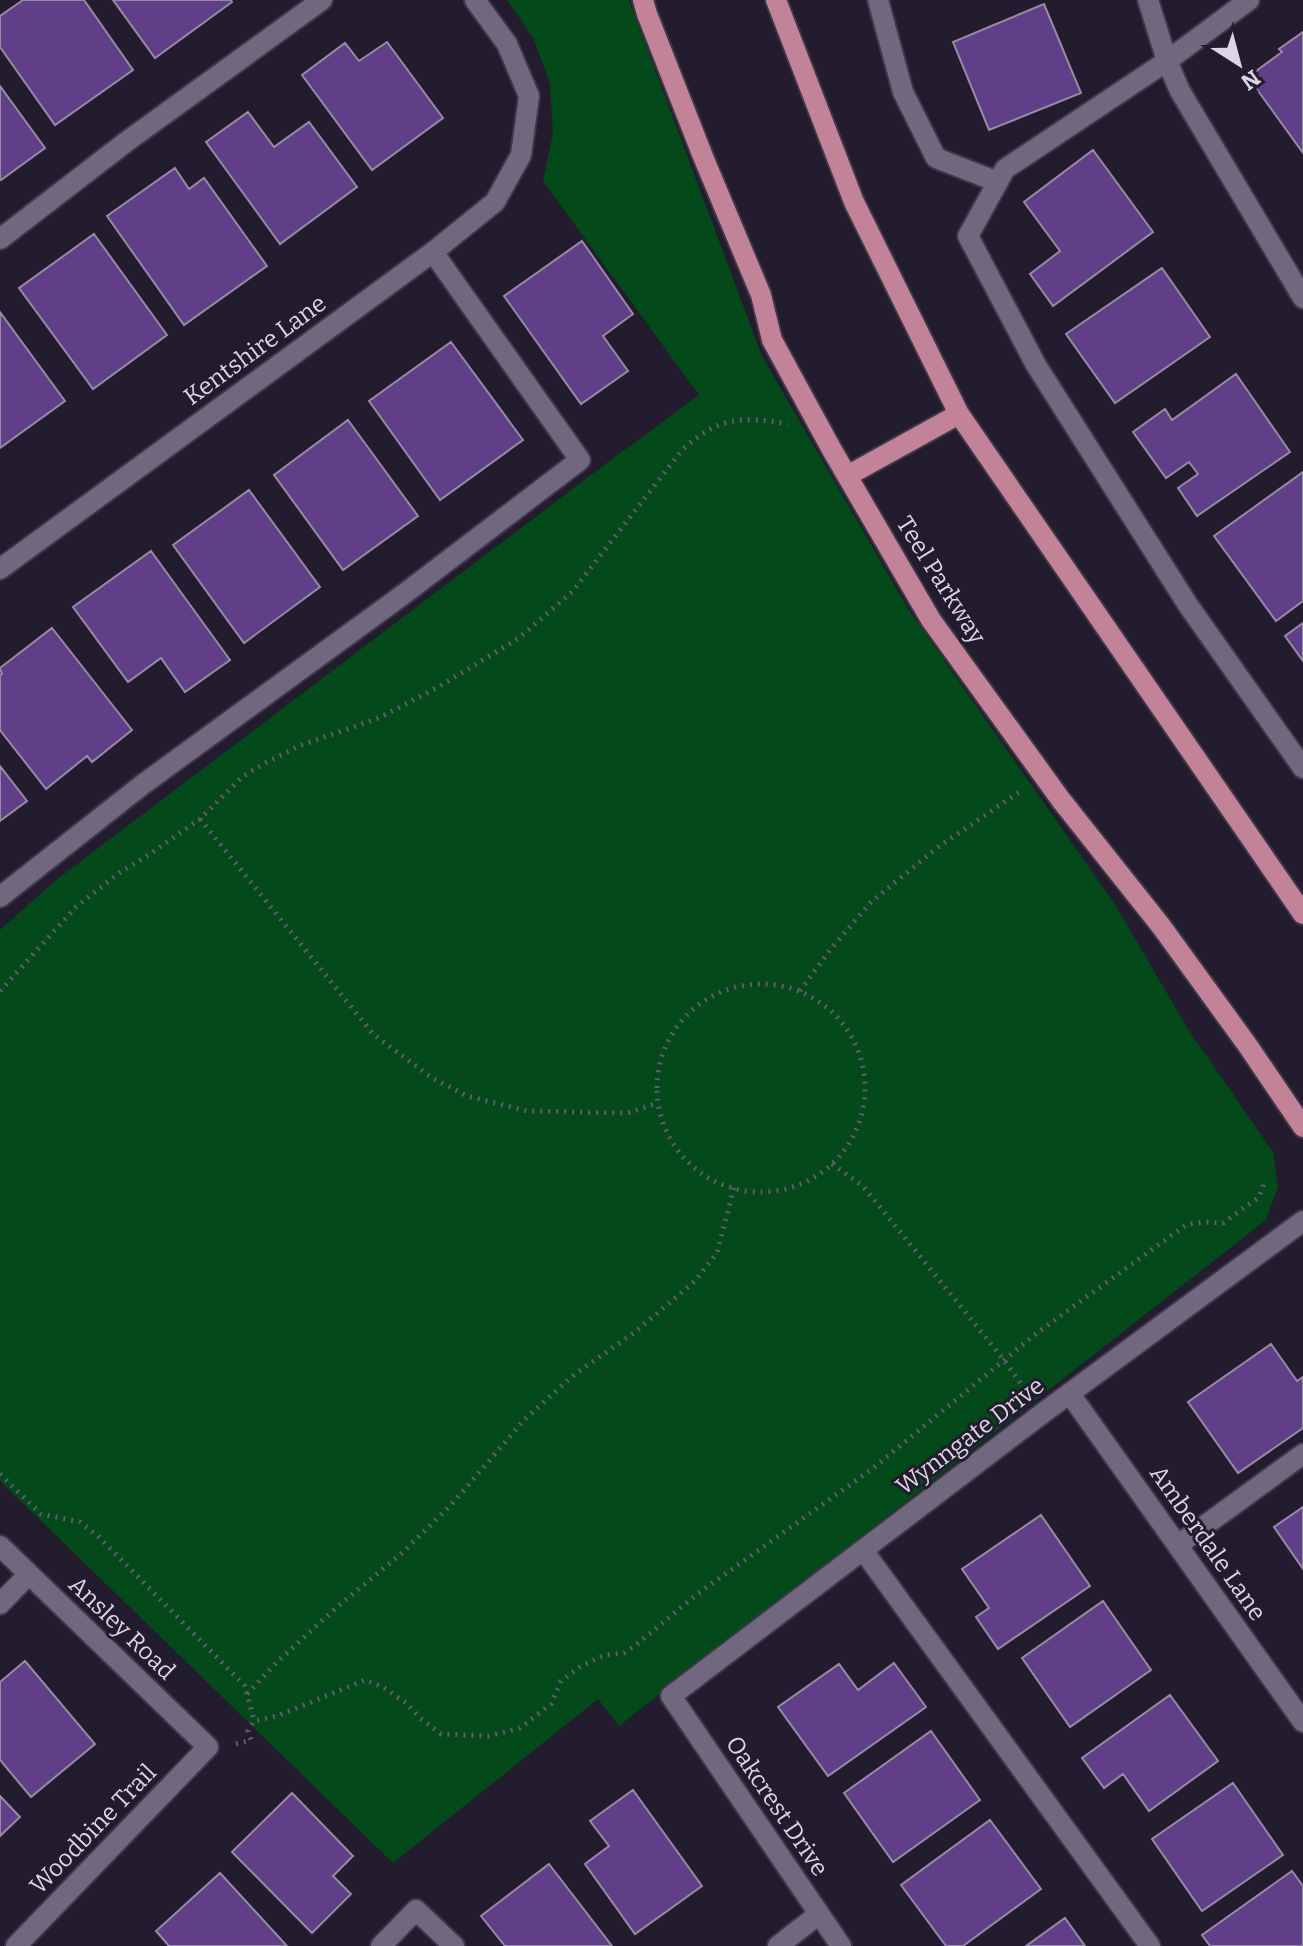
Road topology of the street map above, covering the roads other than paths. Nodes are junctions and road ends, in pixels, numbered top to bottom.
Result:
1 (322, 0) edge
2 (475, 0) edge
3 (643, 0) edge
4 (776, 0) edge
5 (878, 0) edge
6 (1148, 0) edge
7 (1249, 0) edge
8 (1167, 61) junction
9 (998, 182) junction
10 (0, 239) edge
11 (433, 252) junction
12 (1300, 285) edge
13 (959, 414) junction
14 (847, 476) junction
15 (0, 569) edge
16 (1303, 768) edge
17 (0, 897) edge
18 (1303, 914) edge
19 (1303, 1127) edge
20 (1303, 1221) edge
21 (1070, 1394) junction
22 (1303, 1454) edge
23 (1178, 1545) junction
24 (0, 1546) edge
25 (863, 1550) junction
26 (29, 1574) junction
27 (0, 1604) edge
28 (671, 1696) joint
29 (1303, 1722) edge
30 (208, 1747) joint
31 (819, 1914) junction
32 (16, 1946) edge
33 (381, 1946) edge
34 (454, 1946) edge
35 (778, 1946) edge
36 (841, 1946) edge
37 (1150, 1946) edge

1 - 10 street
2 - 11 street, Kentshire Lane
3 - 14 main road, Teel Parkway
4 - 13 main road
5 - 9 street
6 - 8 street
7 - 8 street
8 - 9 street
8 - 12 street
9 - 16 street
11 - 15 street, Kentshire Lane
11 - 17 street
13 - 14 main road
13 - 18 main road
14 - 19 main road, Teel Parkway
20 - 21 street, Wynngate Drive
21 - 23 street, Amberdale Lane
21 - 25 street, Wynngate Drive
22 - 23 street
23 - 29 street, Amberdale Lane
24 - 26 street, Ansley Road
25 - 28 street, Wynngate Drive
25 - 37 street
26 - 27 street
26 - 30 street, Ansley Road
28 - 31 street, Oakcrest Drive
30 - 32 street, Woodbine Trail
31 - 35 street
31 - 36 street, Oakcrest Drive
33 - 34 street

